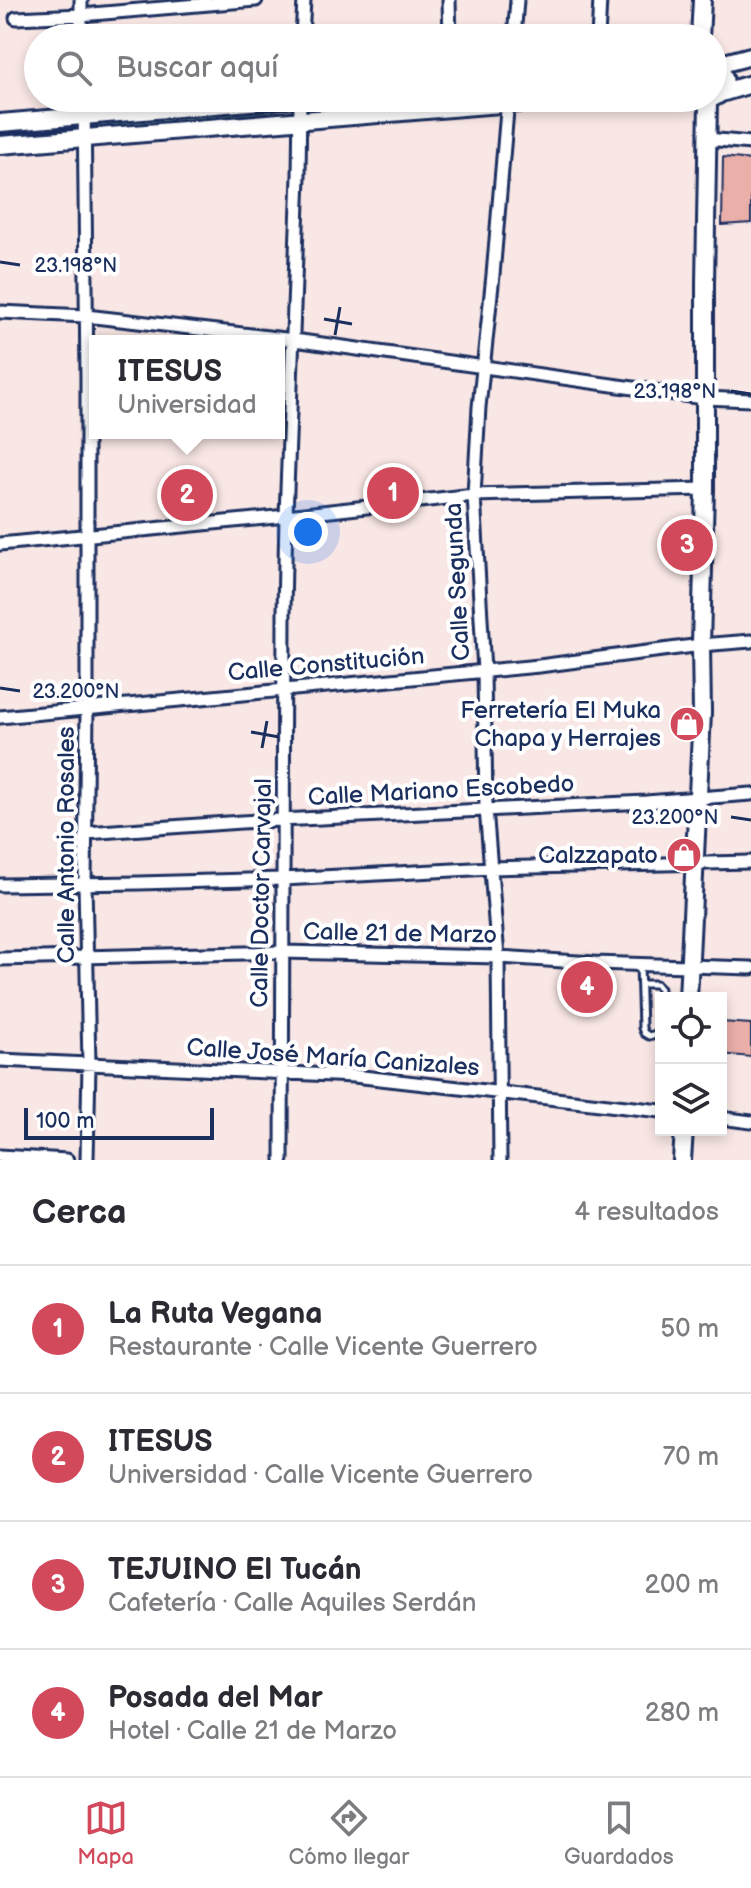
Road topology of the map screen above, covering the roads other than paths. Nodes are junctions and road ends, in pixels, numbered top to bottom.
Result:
1 (81, 0) edge
2 (256, 0) edge
3 (304, 0) edge
4 (449, 0) edge
5 (517, 0) edge
6 (600, 0) edge
7 (702, 0) edge
8 (712, 0) edge
9 (81, 15) junction
10 (16, 18) dead end
11 (81, 24) edge
12 (303, 24) edge
13 (450, 24) edge
14 (515, 24) edge
15 (599, 24) edge
16 (701, 24) edge
17 (711, 24) edge
18 (751, 56) edge
19 (727, 61) edge
20 (751, 84) edge
21 (727, 91) edge
22 (85, 112) edge
23 (123, 112) edge
24 (299, 112) edge
25 (399, 112) edge
26 (507, 112) edge
27 (708, 112) edge
28 (85, 115) junction
29 (299, 122) junction
30 (0, 123) edge
31 (85, 138) junction
32 (707, 139) junction
33 (751, 143) edge
34 (0, 145) edge
35 (0, 312) edge
36 (86, 316) junction
37 (251, 335) edge
38 (285, 339) edge
39 (294, 340) junction
40 (483, 367) junction
41 (704, 398) junction
42 (751, 400) edge
43 (705, 489) junction
44 (474, 495) junction
45 (286, 516) junction
46 (87, 536) junction
47 (0, 544) edge
48 (751, 641) edge
49 (701, 645) junction
50 (484, 671) junction
51 (285, 689) junction
52 (87, 709) junction
53 (0, 717) edge
54 (751, 794) edge
55 (698, 797) junction
56 (486, 808) junction
57 (284, 820) junction
58 (86, 833) junction
59 (751, 862) edge
60 (696, 863) junction
61 (491, 868) junction
62 (283, 879) junction
63 (85, 884) junction
64 (0, 885) edge
65 (282, 952) junction
66 (498, 957) junction
67 (88, 958) junction
68 (0, 959) edge
69 (640, 964) junction
70 (689, 965) junction
71 (751, 968) edge
72 (642, 984) junction
73 (688, 992) edge
74 (0, 1060) edge
75 (89, 1064) junction
76 (281, 1072) junction
77 (500, 1092) junction
78 (655, 1110) edge
79 (727, 1119) edge
80 (751, 1122) edge
81 (684, 1136) edge
82 (0, 1156) edge
83 (67, 1160) edge
84 (87, 1160) edge
85 (282, 1160) edge
86 (500, 1160) edge
87 (682, 1160) edge

1 - 9 street
2 - 9 street
3 - 12 street
4 - 13 street
5 - 14 street
6 - 15 street
7 - 16 street
8 - 17 street
9 - 10 street
9 - 11 street
18 - 19 street
20 - 21 street
22 - 28 street, Calle Antonio Rosales
23 - 28 street
24 - 29 street, Calle Doctor Carvajal
25 - 29 street
26 - 40 street, Calle Segunda
27 - 32 street
28 - 30 street
28 - 31 street, Calle Antonio Rosales
29 - 31 street
29 - 39 street, Calle Doctor Carvajal
31 - 34 street
31 - 36 street, Calle Antonio Rosales
32 - 33 street
32 - 41 street
35 - 36 street
36 - 37 street
36 - 46 street, Calle Antonio Rosales
38 - 39 street
39 - 40 street
39 - 45 street, Calle Doctor Carvajal
40 - 41 street
40 - 44 street, Calle Segunda
41 - 42 street
41 - 43 street
43 - 44 street
43 - 49 street
44 - 45 street
44 - 50 street, Calle Segunda
45 - 46 street
45 - 51 street, Calle Doctor Carvajal
46 - 47 street
46 - 52 street, Calle Antonio Rosales
48 - 49 street, Calle Constitución
49 - 50 street, Calle Constitución
49 - 55 street
50 - 51 street, Calle Constitución
50 - 56 street, Calle Segunda
51 - 52 street, Calle Constitución
51 - 57 street, Calle Doctor Carvajal
52 - 53 street, Calle Constitución
52 - 58 street, Calle Antonio Rosales
54 - 55 street, Calle Mariano Escobedo
55 - 56 street, Calle Mariano Escobedo
55 - 60 street
56 - 57 street, Calle Mariano Escobedo
56 - 61 street, Calle Segunda
57 - 58 street, Calle Mariano Escobedo
57 - 62 street, Calle Doctor Carvajal
58 - 63 street, Calle Antonio Rosales
59 - 60 street
60 - 61 street
60 - 70 street
61 - 62 street
61 - 66 street, Calle Segunda
62 - 63 street
62 - 65 street, Calle Doctor Carvajal
63 - 64 street
63 - 67 street, Calle Antonio Rosales
65 - 66 street, Calle 21 de Marzo
65 - 67 street, Calle 21 de Marzo
65 - 76 street, Calle Doctor Carvajal
66 - 69 street, Calle 21 de Marzo
66 - 77 street, Calle Segunda
67 - 68 street, Calle 21 de Marzo
67 - 75 street, Calle Antonio Rosales
69 - 70 street, Calle 21 de Marzo
69 - 72 lane
70 - 71 street, Calle 21 de Marzo
70 - 73 street
72 - 72 lane
74 - 75 street, Calle José María Canizales
75 - 76 street, Calle José María Canizales
75 - 84 street, Calle Antonio Rosales
76 - 77 street, Calle José María Canizales
76 - 85 street, Calle Doctor Carvajal
77 - 78 street, Calle José María Canizales
77 - 86 street, Calle Segunda
79 - 80 street
81 - 87 street
82 - 83 street

